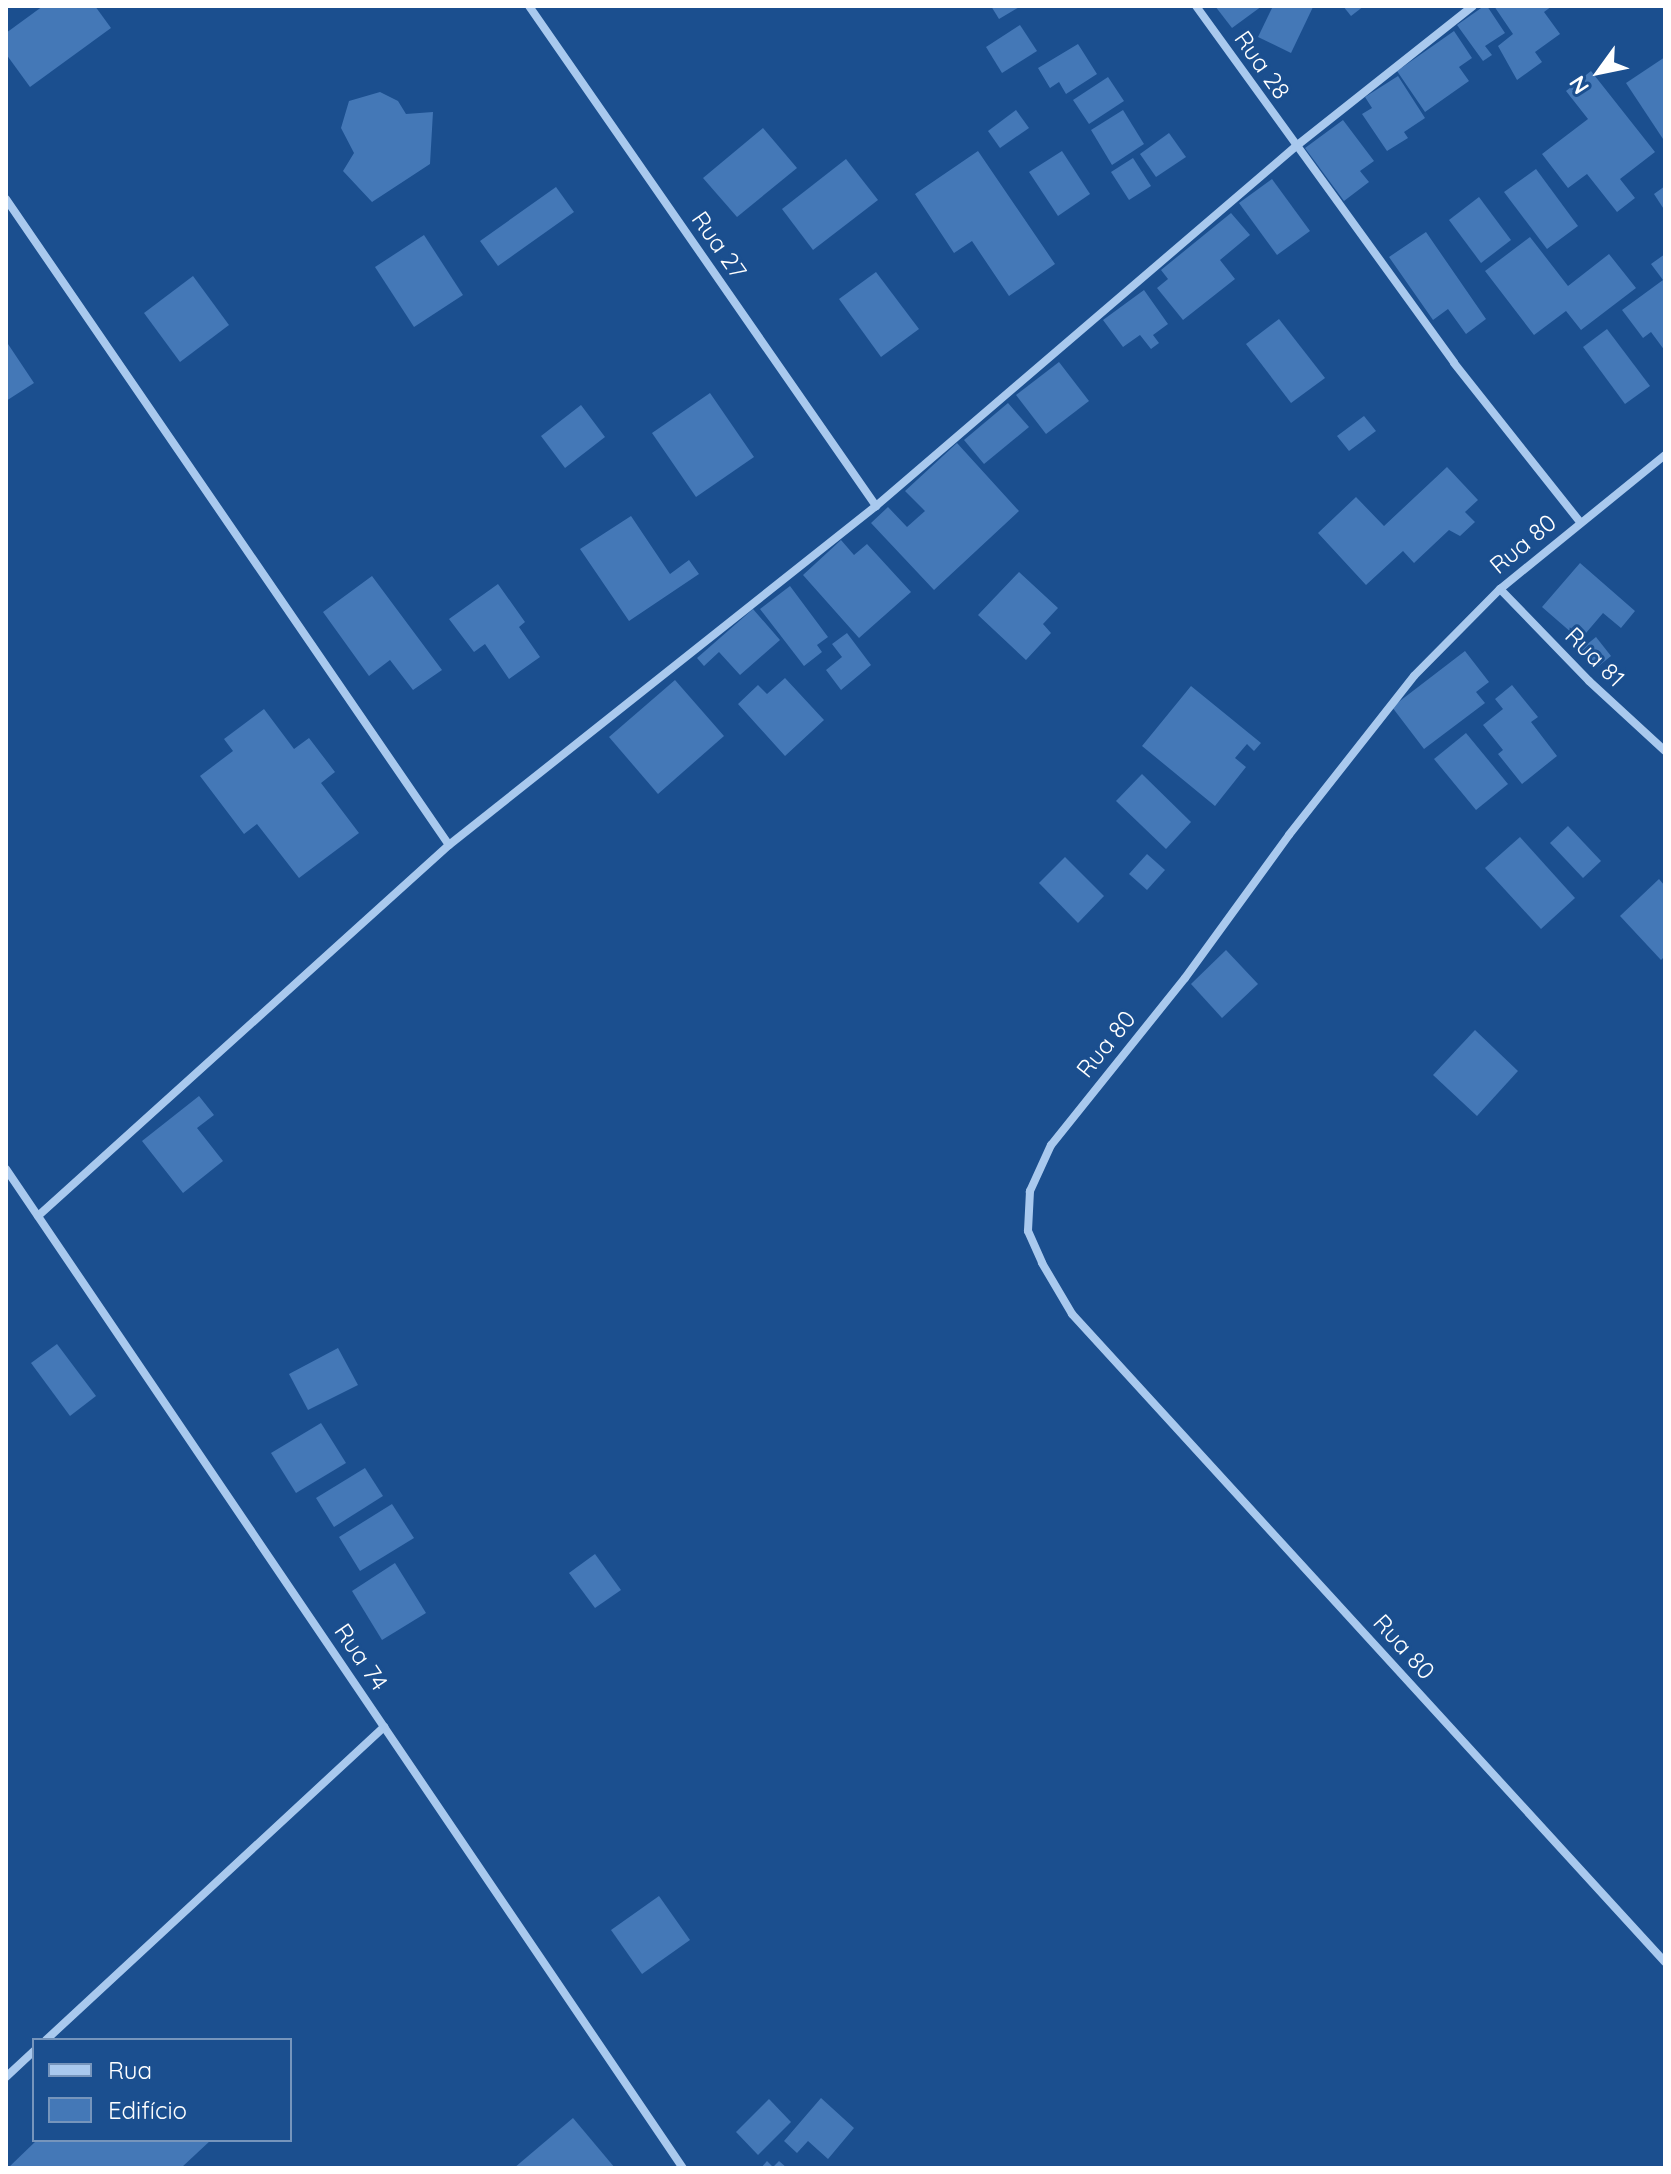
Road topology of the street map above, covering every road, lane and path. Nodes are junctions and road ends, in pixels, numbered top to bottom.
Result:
1 (529, 6) edge
2 (1196, 6) edge
3 (1473, 6) edge
4 (1295, 147) junction
5 (6, 199) edge
6 (1665, 455) edge
7 (876, 506) junction
8 (1580, 522) junction
9 (1500, 589) junction
10 (1665, 751) edge
11 (449, 845) junction
12 (6, 1169) edge
13 (38, 1216) junction
14 (384, 1727) junction
15 (1665, 1962) edge
16 (48, 2038) edge
17 (32, 2053) edge
18 (6, 2077) edge
19 (683, 2168) edge

1 - 7 street, Rua 27
2 - 4 street, Rua 28
3 - 4 street
4 - 7 street
4 - 8 street, Rua 80
5 - 11 street
6 - 8 street
7 - 11 street
8 - 9 street, Rua 80
9 - 10 street, Rua 81
9 - 15 street, Rua 80
11 - 13 street
12 - 13 street, Rua 74
13 - 14 street, Rua 74
14 - 16 street
14 - 19 street, Rua 74
17 - 18 street

